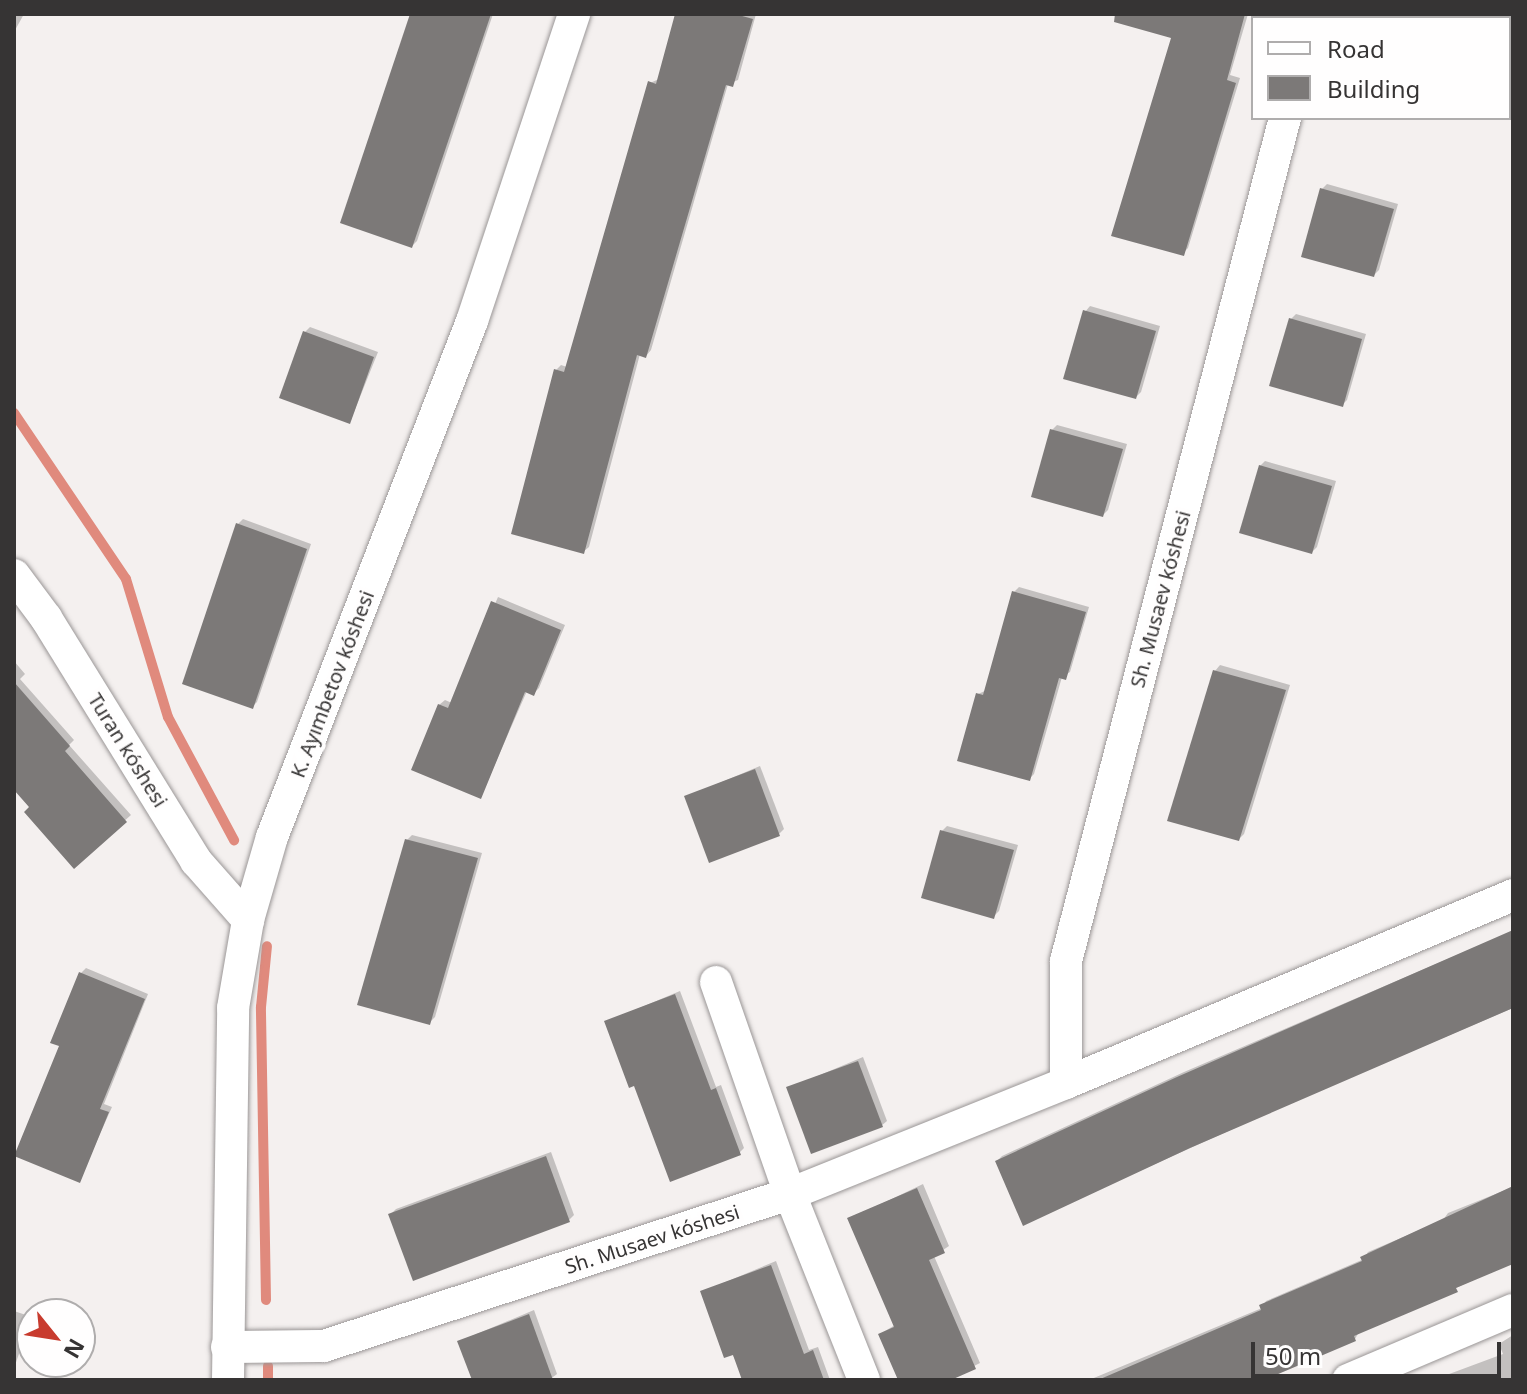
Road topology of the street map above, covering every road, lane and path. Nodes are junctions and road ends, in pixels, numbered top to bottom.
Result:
1 (574, 14) edge
2 (1284, 120) edge
3 (14, 575) edge
4 (1513, 895) edge
5 (248, 920) junction
6 (716, 982) dead end
7 (1066, 1083) junction
8 (790, 1194) junction
9 (1513, 1310) edge
10 (227, 1347) junction
11 (228, 1380) edge
12 (864, 1380) edge
13 (1348, 1380) edge

1 - 5 street, K. Ayımbetov kóshesi
2 - 7 street, Sh. Musaev kóshesi
3 - 5 street, Turan kóshesi
4 - 7 street, Sh. Musaev kóshesi
5 - 10 street, K. Ayımbetov kóshesi
6 - 8 street
7 - 8 street, Sh. Musaev kóshesi
8 - 10 street, Sh. Musaev kóshesi
8 - 12 street
9 - 13 street
10 - 11 street, K. Ayımbetov kóshesi

